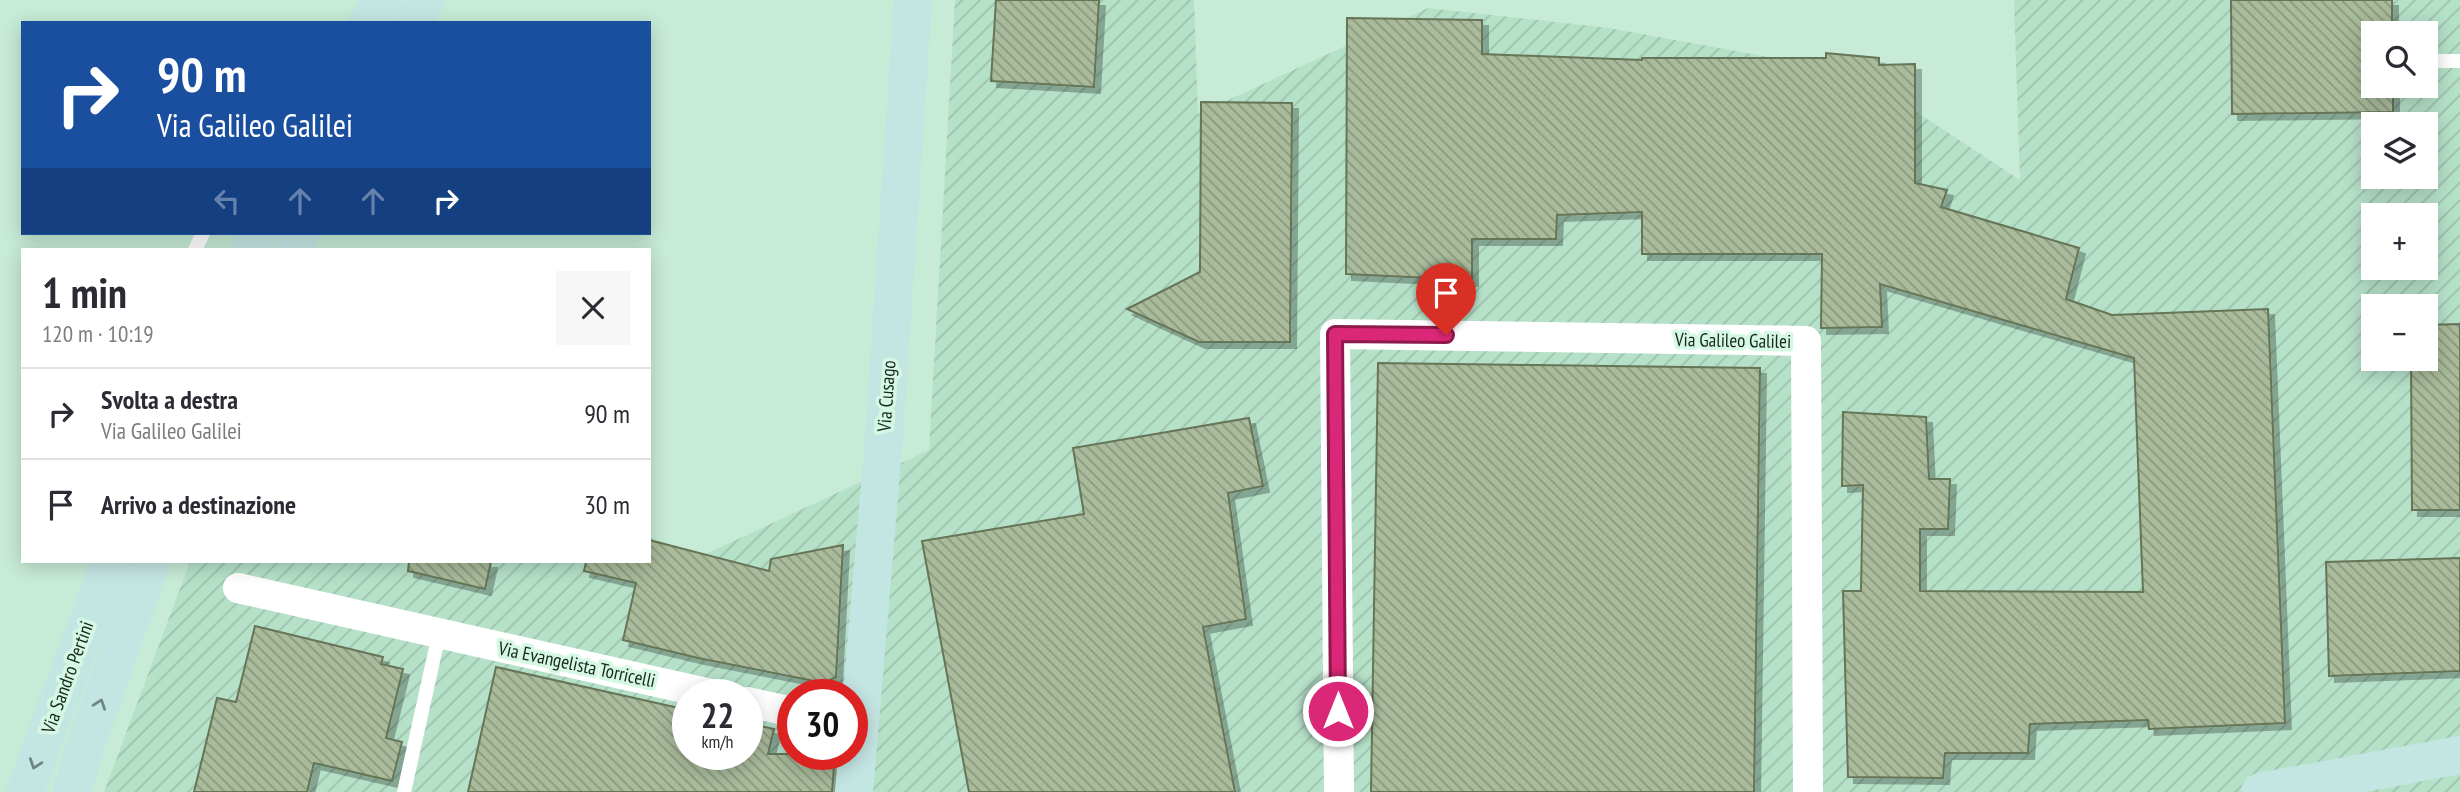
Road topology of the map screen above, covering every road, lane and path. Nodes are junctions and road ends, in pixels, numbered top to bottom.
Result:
1 (381, 0) edge
2 (425, 0) edge
3 (913, 0) edge
4 (369, 21) edge
5 (413, 21) edge
6 (2438, 61) edge
7 (2460, 61) edge
8 (110, 563) edge
9 (151, 563) edge
10 (238, 588) dead end
11 (439, 634) junction
12 (860, 679) edge
13 (672, 685) edge
14 (2460, 755) edge
15 (854, 770) edge
16 (25, 792) edge
17 (72, 792) edge
18 (404, 792) edge
19 (854, 792) edge
20 (1339, 792) edge
21 (1808, 792) edge
22 (2260, 792) edge

1 - 4 street
2 - 5 street
3 - 12 street, Via Cusago
6 - 7 lane
8 -> 16 street, Via Sandro Pertini
17 -> 9 street, Via Sandro Pertini
10 - 11 street, Via Evangelista Torricelli
11 - 13 street, Via Evangelista Torricelli
11 - 18 lane
14 - 22 street
15 - 19 street, Via Cusago
20 - 21 street, Via Galileo Galilei

